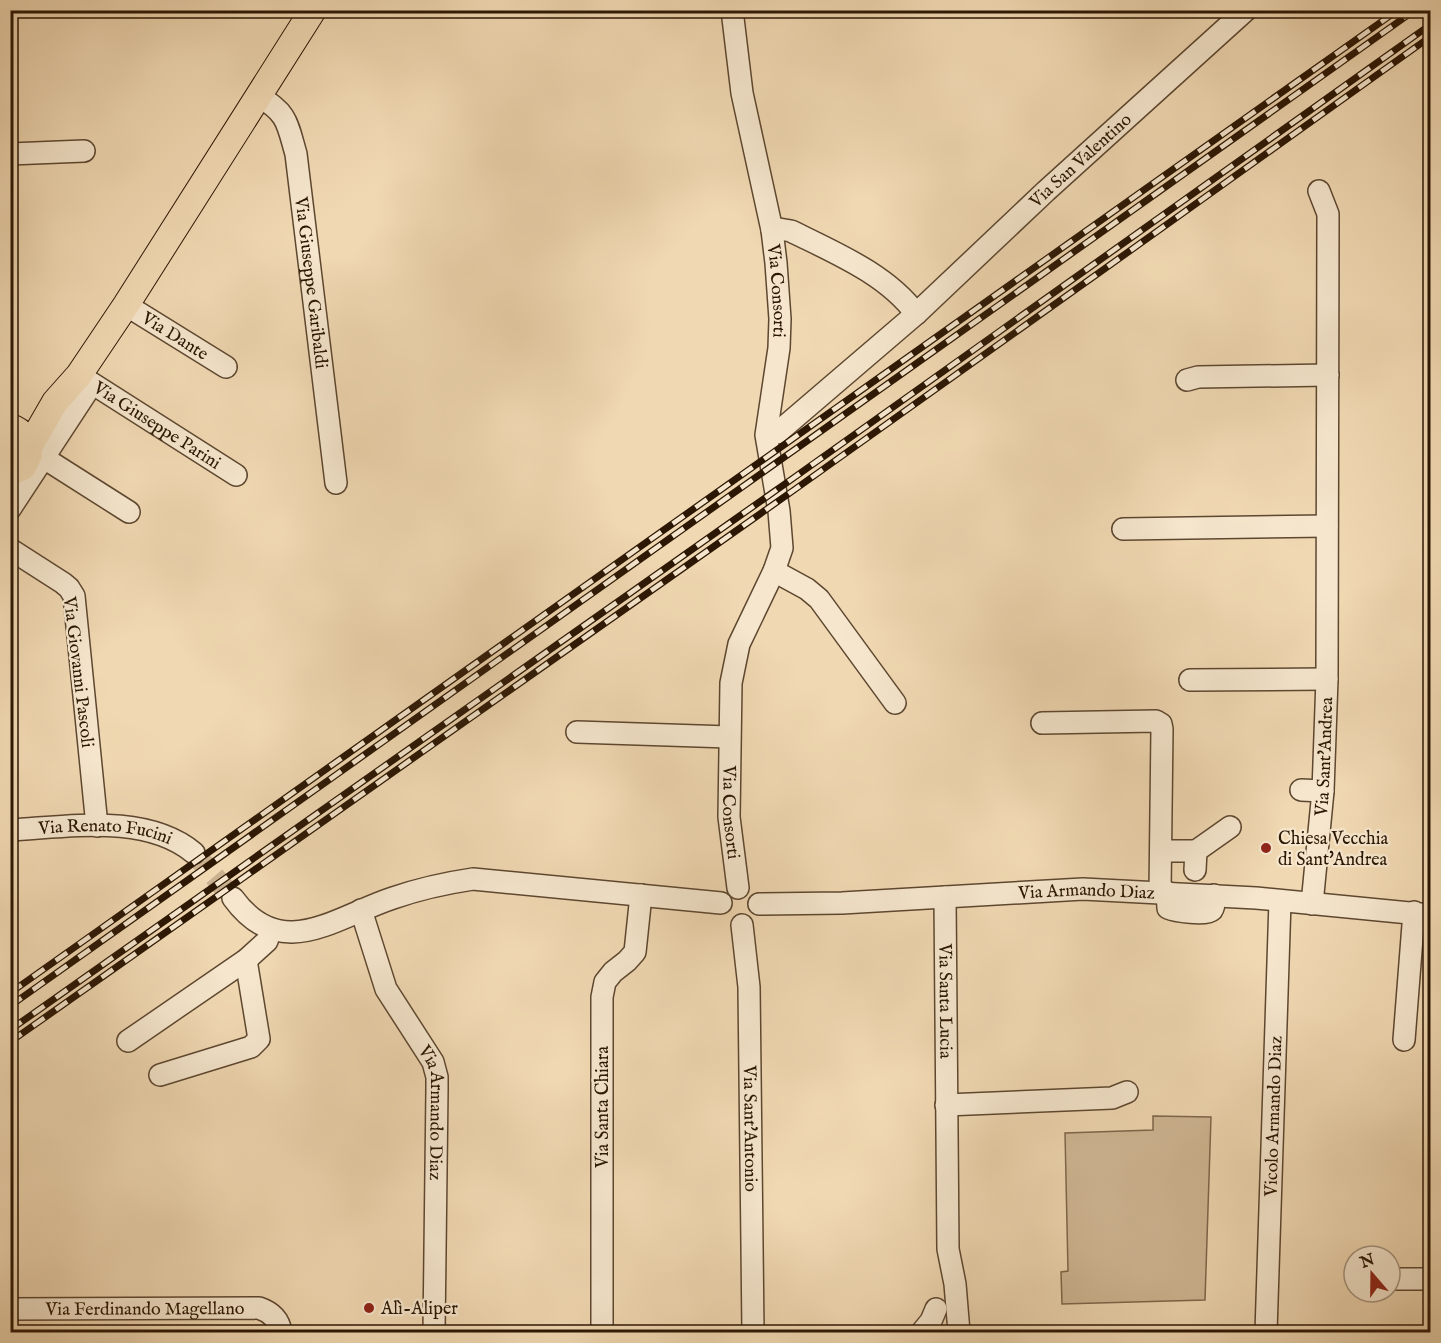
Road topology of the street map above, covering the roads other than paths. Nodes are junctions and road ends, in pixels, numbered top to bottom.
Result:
1 (313, 10) edge
2 (732, 10) edge
3 (1246, 10) edge
4 (258, 96) junction
5 (84, 151) dead end
6 (10, 154) edge
7 (1319, 191) dead end
8 (772, 230) junction
9 (126, 305) junction
10 (916, 314) junction
11 (226, 367) dead end
12 (1328, 375) junction
13 (85, 380) junction
14 (1187, 380) dead end
15 (51, 408) junction
16 (10, 426) edge
17 (777, 433) dead end
18 (34, 453) junction
19 (11, 474) edge
20 (236, 475) dead end
21 (336, 483) dead end
22 (10, 509) edge
23 (129, 512) dead end
24 (1327, 526) junction
25 (1123, 529) dead end
26 (10, 549) edge
27 (774, 571) junction
28 (1327, 678) junction
29 (1190, 680) dead end
30 (895, 703) dead end
31 (1042, 723) dead end
32 (577, 732) dead end
33 (729, 737) junction
34 (1301, 790) dead end
35 (1323, 790) junction
36 (97, 826) junction
37 (1230, 827) dead end
38 (10, 830) edge
39 (1168, 851) dead end
40 (194, 853) tunnel mouth
41 (738, 888) junction
42 (1163, 892) junction
43 (641, 895) junction
44 (945, 897) junction
45 (233, 898) tunnel mouth
46 (1280, 901) junction
47 (721, 903) junction
48 (759, 904) junction
49 (1312, 904) junction
50 (361, 910) junction
51 (1422, 914) edge
52 (742, 925) junction
53 (271, 929) junction
54 (246, 960) junction
55 (1404, 1040) dead end
56 (128, 1041) dead end
57 (160, 1075) dead end
58 (1127, 1092) dead end
59 (946, 1105) junction
60 (1402, 1279) edge
61 (1431, 1279) edge
62 (10, 1309) edge
63 (936, 1309) dead end
64 (278, 1325) edge
65 (435, 1332) edge
66 (602, 1332) edge
67 (753, 1332) edge
68 (922, 1332) edge
69 (959, 1332) edge
70 (1266, 1332) edge

1 - 4 main road
2 - 8 street, Via Consorti
3 - 10 street, Via San Valentino
4 - 9 main road
4 - 21 street, Via Giuseppe Garibaldi
5 - 6 street
7 - 12 street, Via Sant'Andrea
8 - 10 street
8 - 27 street, Via Consorti
9 - 11 street, Via Dante
9 - 13 main road
10 - 17 street, Via San Valentino
12 - 14 street
12 - 24 street, Via Sant'Andrea
13 - 15 main road
13 - 18 street
13 - 20 street, Via Giuseppe Parini
15 - 16 main road
15 - 18 main road
16 - 18 main road
18 - 19 main road
18 - 22 street
18 - 23 street
24 - 25 street
24 - 28 street, Via Sant'Andrea
26 - 36 street, Via Giovanni Pascoli
27 - 30 street
27 - 33 street, Via Consorti
28 - 29 street, Via Sant'Andrea
28 - 35 street, Via Sant'Andrea
31 - 42 street
32 - 33 street
33 - 41 street, Via Consorti
34 - 35 street
35 - 49 street, Via Sant'Andrea
36 - 38 street, Via Renato Fucini
36 - 40 street, Via Renato Fucini
37 - 39 street
41 - 47 street
41 - 48 street
42 - 44 street, Via Armando Diaz
42 - 46 street, Via Armando Diaz
43 - 47 street
43 - 50 street
43 - 66 street, Via Santa Chiara
44 - 48 street, Via Armando Diaz
44 - 59 street, Via Santa Lucia
45 - 53 street
46 - 49 street, Via Armando Diaz
46 - 70 street, Vicolo Armando Diaz
47 - 52 street
48 - 52 street
49 - 51 street, Via Armando Diaz
50 - 53 street
50 - 65 street, Via Armando Diaz
51 - 55 street, Via Armando Diaz
52 - 67 street, Via Sant'Antonio
53 - 54 street
54 - 56 street
54 - 57 street
58 - 59 street
59 - 69 street, Via Santa Lucia
60 - 61 street
62 - 64 street, Via Ferdinando Magellano
63 - 68 street

